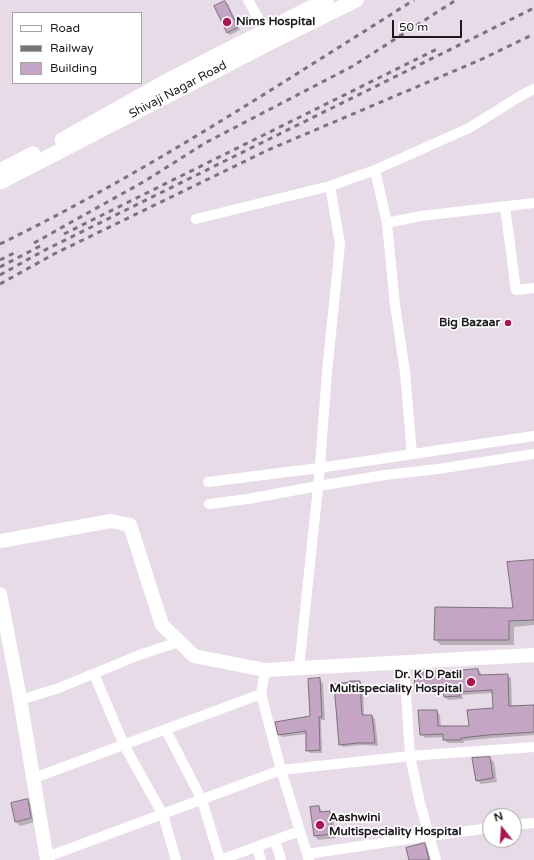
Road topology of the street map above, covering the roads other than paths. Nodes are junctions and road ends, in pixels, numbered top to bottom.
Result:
1 (248, 0) edge
2 (326, 0) edge
3 (356, 0) edge
4 (268, 36) junction
5 (534, 89) edge
6 (0, 170) edge
7 (375, 170) junction
8 (0, 182) edge
9 (330, 186) junction
10 (534, 203) edge
11 (505, 206) junction
12 (196, 219) dead end
13 (387, 223) junction
14 (534, 288) edge
15 (534, 436) edge
16 (412, 454) junction
17 (534, 454) edge
18 (320, 468) junction
19 (208, 482) dead end
20 (318, 486) junction
21 (209, 504) dead end
22 (0, 541) edge
23 (0, 594) edge
24 (179, 642) junction
25 (534, 655) edge
26 (404, 662) junction
27 (299, 668) junction
28 (265, 670) junction
29 (94, 674) junction
30 (261, 694) junction
31 (20, 700) junction
32 (166, 730) junction
33 (124, 745) junction
34 (534, 747) edge
35 (410, 756) junction
36 (282, 770) junction
37 (34, 778) junction
38 (202, 800) junction
39 (163, 815) junction
40 (534, 823) edge
41 (522, 825) edge
42 (482, 829) edge
43 (300, 831) junction
44 (429, 836) junction
45 (275, 840) junction
46 (257, 847) junction
47 (308, 857) edge
48 (47, 859) edge
49 (176, 860) edge
50 (220, 860) edge
51 (261, 860) edge
52 (282, 860) edge
53 (436, 860) edge

1 - 4 street
2 - 4 main road, Shivaji Nagar Road
3 - 4 main road, Shivaji Nagar Road
4 - 6 main road, Shivaji Nagar Road
4 - 8 main road, Shivaji Nagar Road
5 - 7 street
7 - 9 street
7 - 13 street
9 - 12 street
9 - 18 street
10 - 11 street
11 - 13 street
11 - 14 street
13 - 16 street
15 - 16 street
16 - 18 street
17 - 20 street
18 - 19 street
18 - 20 street
20 - 21 street
20 - 27 street
22 - 24 main road
23 - 31 main road
24 - 28 main road
24 - 29 street
25 - 26 main road
26 - 27 main road
26 - 35 street
27 - 28 main road
28 - 30 street
29 - 31 street
29 - 33 street
30 - 32 street
30 - 36 street
31 - 37 main road
32 - 33 street
32 - 38 street
33 - 37 street
33 - 39 street
34 - 35 street
35 - 36 street
35 - 44 street
36 - 38 street
36 - 43 street
37 - 48 main road
38 - 39 street
38 - 50 street
39 - 48 street
39 - 49 street
40 - 41 street
42 - 44 street
43 - 45 street
43 - 47 street
44 - 47 street
44 - 53 street
45 - 46 street
45 - 52 street
46 - 50 street
46 - 51 street

